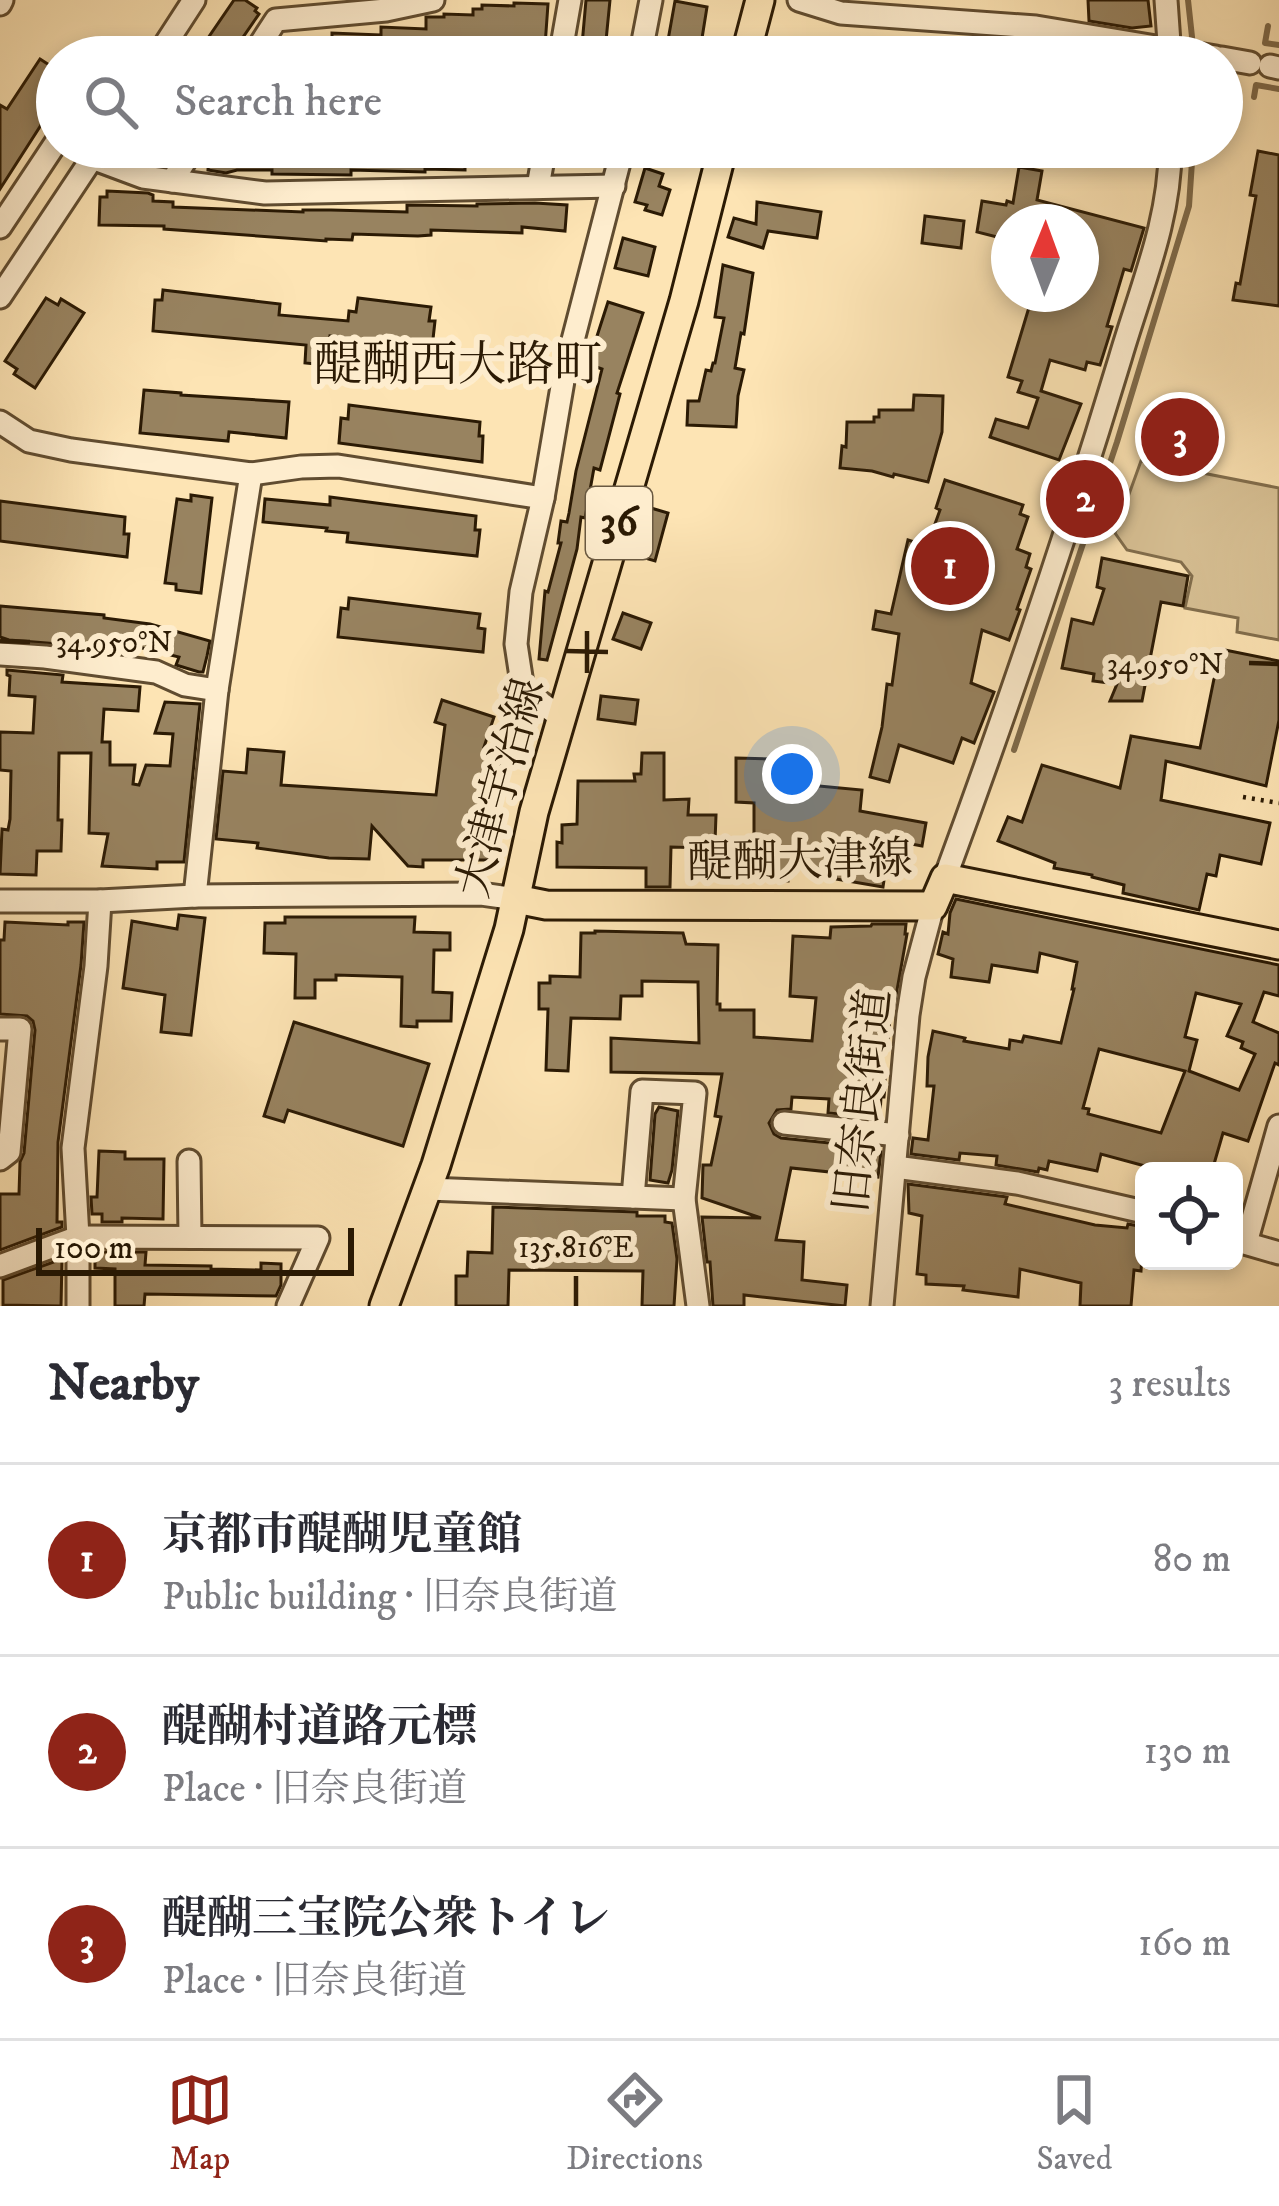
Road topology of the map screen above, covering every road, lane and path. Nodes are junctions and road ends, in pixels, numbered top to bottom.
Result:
1 (194, 0) edge
2 (433, 0) edge
3 (570, 0) edge
4 (651, 0) edge
5 (800, 0) edge
6 (1166, 0) edge
7 (759, 3) edge
8 (171, 36) edge
9 (266, 36) edge
10 (564, 36) edge
11 (644, 36) edge
12 (751, 36) edge
13 (1082, 36) edge
14 (1169, 36) edge
15 (39, 168) edge
16 (86, 168) edge
17 (125, 168) edge
18 (180, 168) edge
19 (541, 168) edge
20 (618, 168) edge
21 (718, 168) edge
22 (1168, 168) edge
23 (172, 181) junction
24 (614, 186) junction
25 (538, 187) junction
26 (0, 227) edge
27 (0, 297) edge
28 (0, 422) edge
29 (251, 474) junction
30 (542, 498) junction
31 (0, 654) edge
32 (217, 690) junction
33 (562, 718) junction
34 (1243, 797) dead end
35 (1279, 803) edge
36 (945, 878) junction
37 (196, 896) junction
38 (516, 899) junction
39 (0, 901) edge
40 (100, 901) junction
41 (933, 906) junction
42 (1279, 945) edge
43 (0, 1029) edge
44 (784, 1123) dead end
45 (1279, 1126) edge
46 (898, 1135) junction
47 (0, 1159) edge
48 (189, 1161) dead end
49 (896, 1167) junction
50 (428, 1189) junction
51 (632, 1197) junction
52 (684, 1199) junction
53 (1135, 1210) edge
54 (1243, 1232) edge
55 (78, 1237) junction
56 (190, 1237) junction
57 (1243, 1242) edge
58 (1279, 1253) edge
59 (0, 1266) edge
60 (78, 1306) edge
61 (288, 1306) edge
62 (384, 1306) edge
63 (698, 1306) edge
64 (882, 1306) edge

1 - 8 street
2 - 9 street
3 - 10 street
4 - 11 street
5 - 13 street
6 - 14 street
7 - 12 main road
15 - 26 street
16 - 27 street
17 - 23 street
18 - 23 street
19 - 25 street
20 - 24 street
21 - 33 main road, 大津宇治線 / 36
22 - 36 street
23 - 25 street
24 - 25 street
24 - 30 street
28 - 29 street
29 - 30 street
29 - 32 street
30 - 33 street
31 - 32 street
32 - 37 street
33 - 38 main road, 大津宇治線 / 36
34 - 35 path
36 - 41 main road, 醍醐大津線
36 - 42 main road, 醍醐大津線
37 - 38 street
37 - 40 street
38 - 41 main road, 醍醐大津線
38 - 50 main road, 大津宇治線 / 36
39 - 40 street
40 - 55 street
41 - 46 street, 旧奈良街道
43 - 47 street
44 - 46 street
45 - 54 street
46 - 49 street, 旧奈良街道
48 - 56 street
49 - 53 street
49 - 64 street, 旧奈良街道
50 - 51 street
50 - 62 main road, 大津宇治線 / 36
51 - 52 street
51 - 52 street
52 - 63 street
55 - 56 street
55 - 59 street
55 - 60 street
56 - 61 street
57 - 58 street

